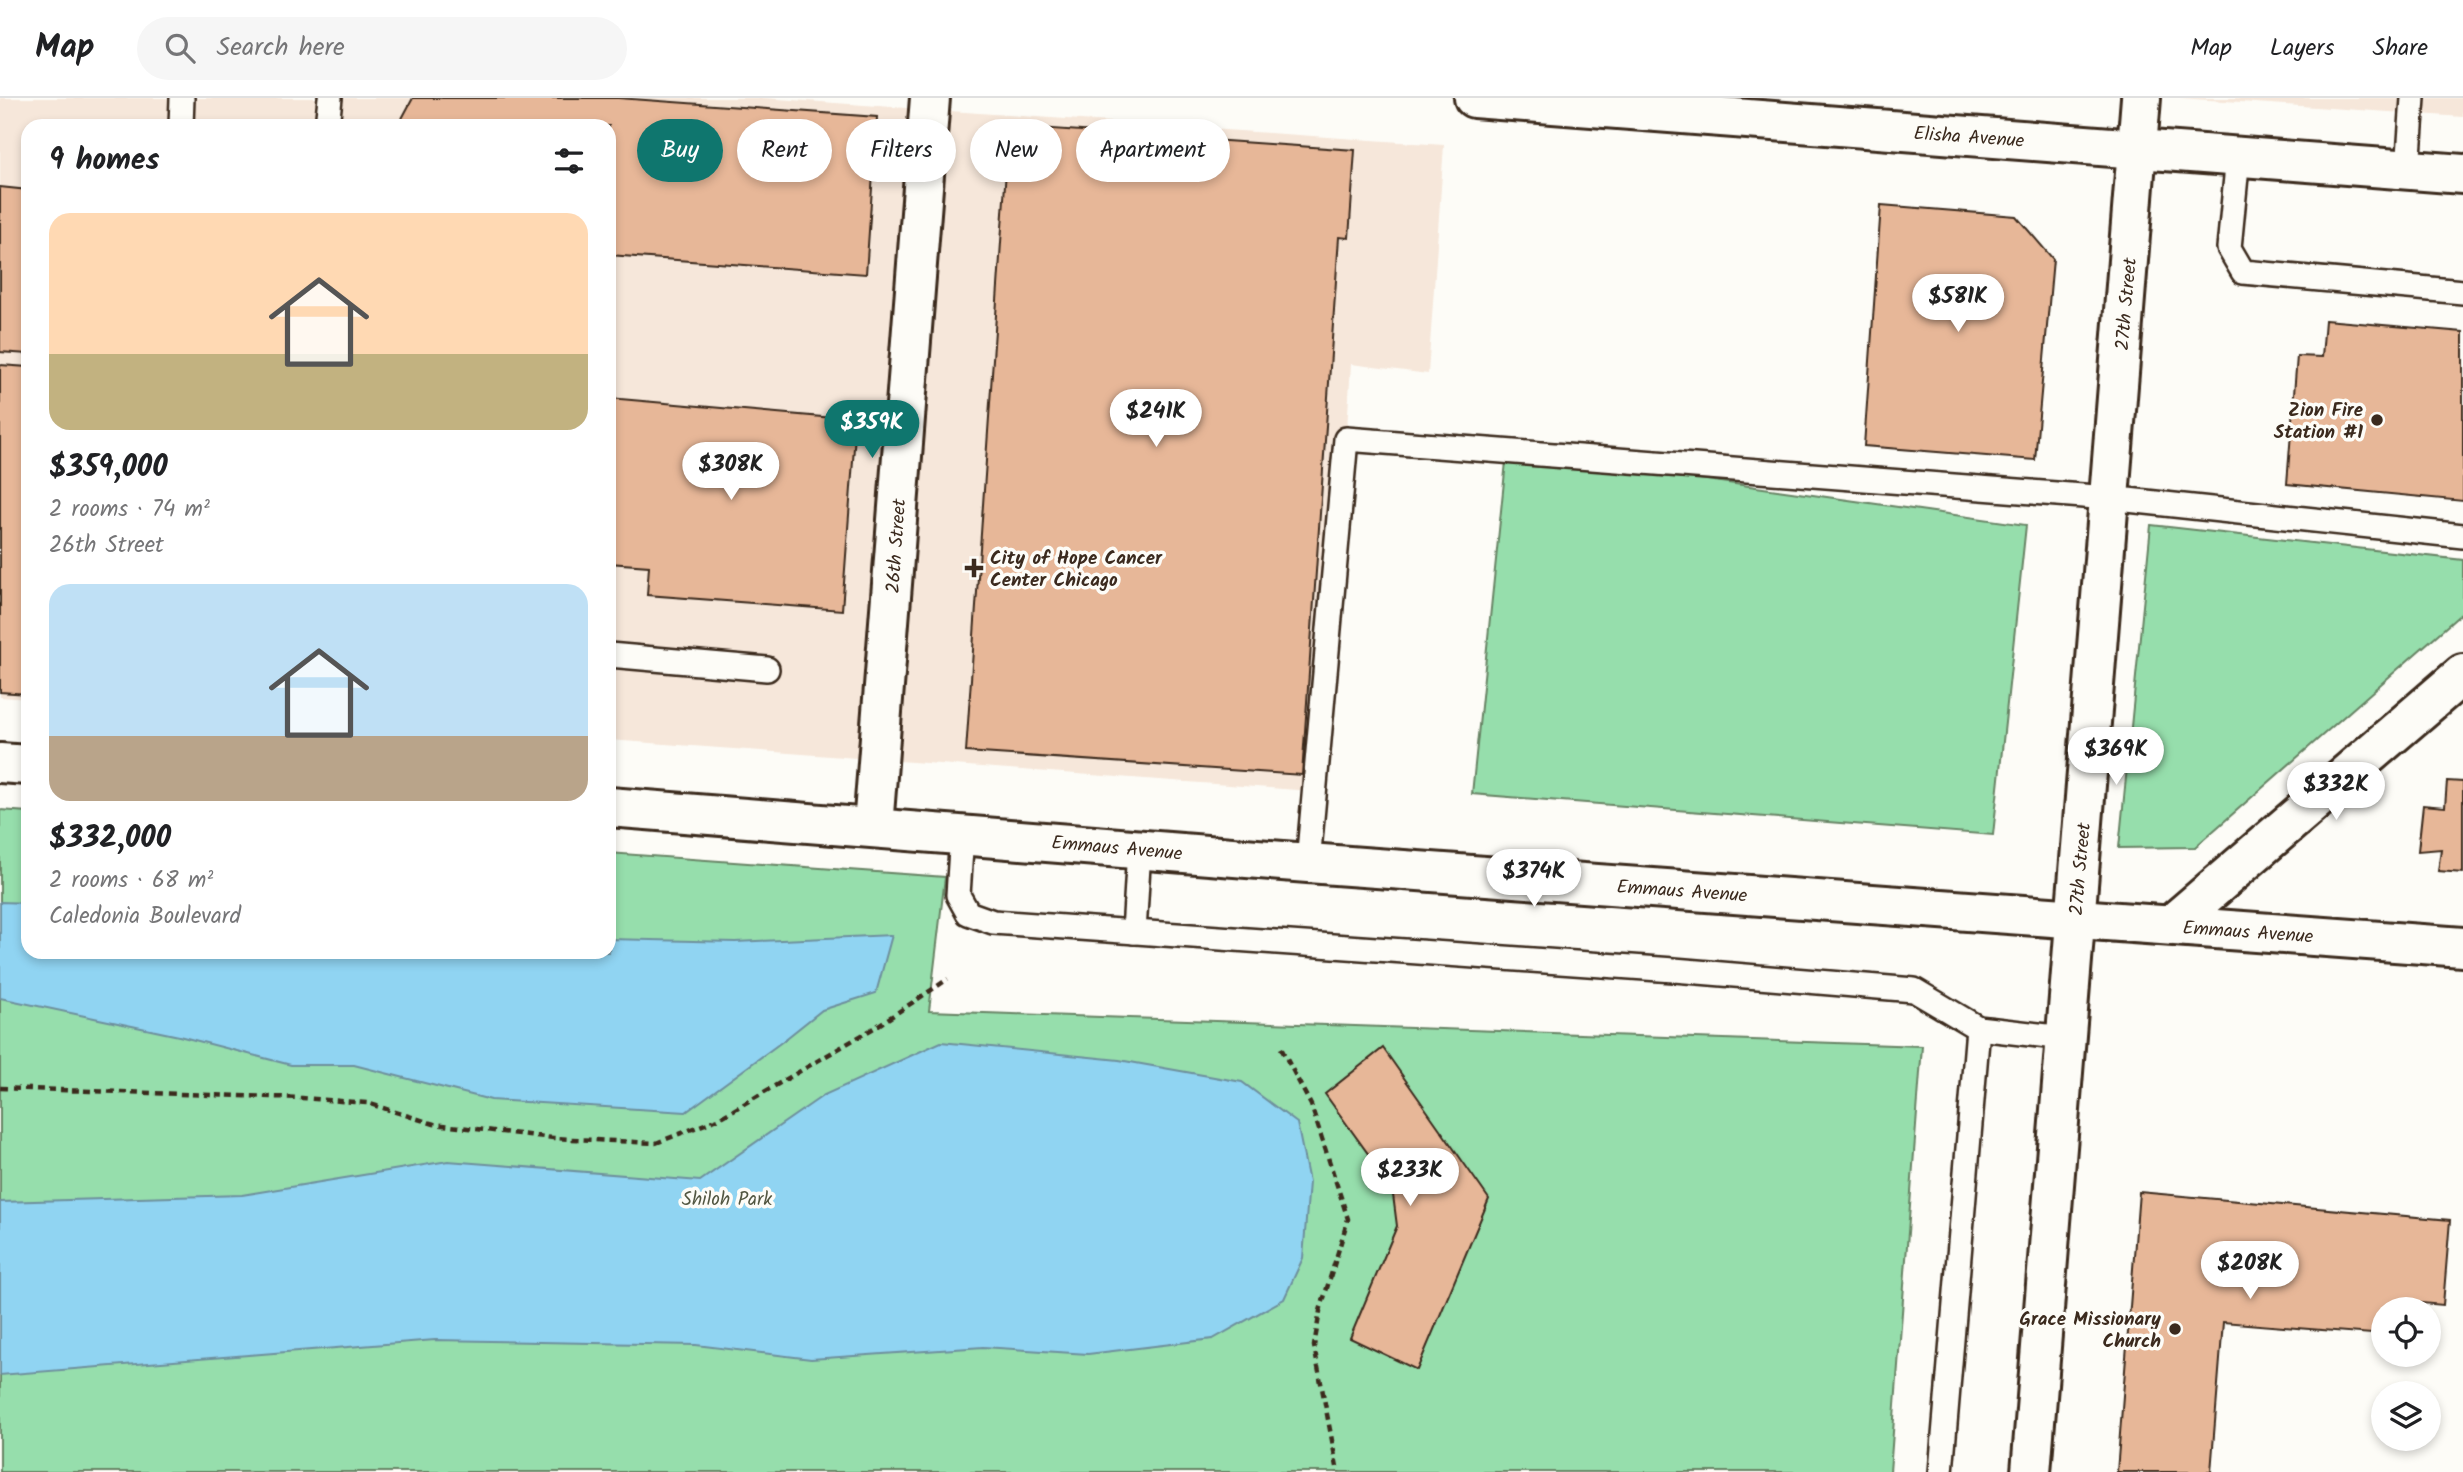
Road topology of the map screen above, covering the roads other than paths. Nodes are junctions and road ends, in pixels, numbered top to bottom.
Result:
1 (182, 98) edge
2 (330, 98) edge
3 (930, 98) edge
4 (1474, 98) edge
5 (2141, 98) edge
6 (2413, 98) edge
7 (1632, 104) edge
8 (181, 119) edge
9 (328, 119) edge
10 (2137, 149) junction
11 (2238, 156) junction
12 (2408, 170) junction
13 (2463, 174) edge
14 (2463, 292) edge
15 (2109, 498) junction
16 (2463, 536) edge
17 (616, 655) edge
18 (767, 669) dead end
19 (2463, 674) edge
20 (0, 762) edge
21 (21, 764) edge
22 (616, 808) edge
23 (873, 827) junction
24 (962, 834) junction
25 (1139, 849) junction
26 (1308, 863) junction
27 (2075, 918) junction
28 (2171, 925) junction
29 (1134, 932) junction
30 (2463, 947) edge
31 (1978, 1028) junction
32 (2066, 1038) junction
33 (1941, 1472) edge
34 (2031, 1472) edge

1 - 8 lane
2 - 9 lane
3 - 23 street, 26th Street
4 - 7 street, Elisha Avenue
5 - 10 street, 27th Street
6 - 12 lane
7 - 10 street, Elisha Avenue
10 - 11 street, Elisha Avenue
10 - 15 street, 27th Street
11 - 12 street, Elisha Avenue
11 - 14 lane
12 - 13 street, Elisha Avenue
15 - 16 lane
15 - 26 lane
15 - 27 street, 27th Street
17 - 18 lane
19 - 28 street
20 - 21 street
22 - 23 street, Emmaus Avenue
23 - 24 street, Emmaus Avenue
24 - 25 street, Emmaus Avenue
24 - 29 lane
25 - 26 street, Emmaus Avenue
25 - 29 lane
26 - 27 street, Emmaus Avenue
27 - 28 street, Emmaus Avenue
27 - 32 street, 27th Street
28 - 30 street, Emmaus Avenue
29 - 31 lane
31 - 32 lane
31 - 33 lane
32 - 34 street, 27th Street

